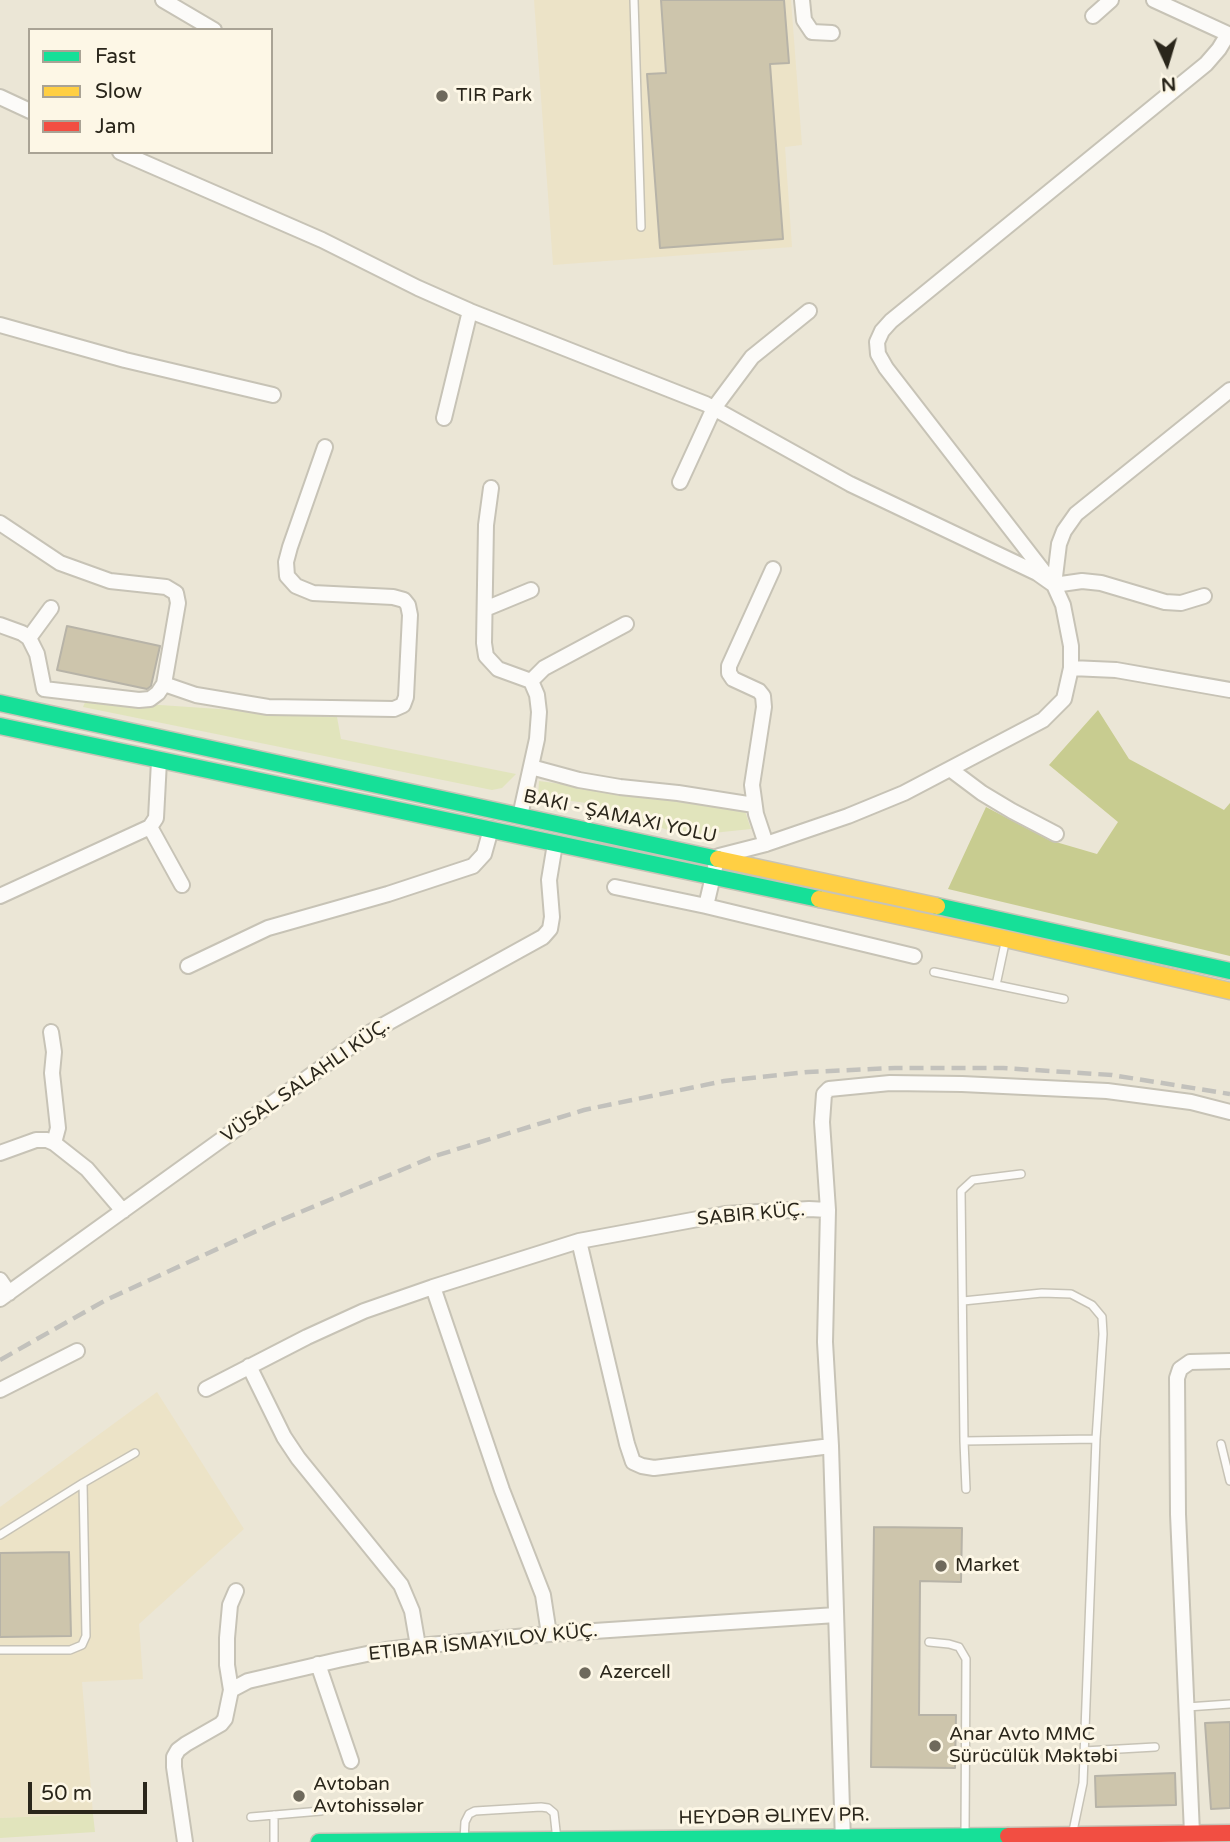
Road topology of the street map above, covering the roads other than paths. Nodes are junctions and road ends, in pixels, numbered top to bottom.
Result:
1 (163, 0) edge
2 (634, 0) edge
3 (802, 0) edge
4 (1111, 0) edge
5 (1154, 0) edge
6 (1093, 16) dead end
7 (212, 28) edge
8 (832, 33) dead end
9 (1229, 35) edge
10 (0, 97) edge
11 (28, 110) edge
12 (125, 154) edge
13 (641, 227) dead end
14 (470, 311) junction
15 (809, 311) dead end
16 (0, 325) edge
17 (1230, 390) edge
18 (273, 395) dead end
19 (714, 408) junction
20 (444, 418) dead end
21 (325, 447) dead end
22 (680, 482) dead end
23 (491, 488) dead end
24 (0, 523) edge
25 (773, 569) dead end
26 (1054, 584) junction
27 (531, 590) dead end
28 (1204, 596) dead end
29 (51, 608) dead end
30 (485, 608) junction
31 (626, 624) dead end
32 (0, 625) edge
33 (29, 638) junction
34 (1071, 668) junction
35 (531, 681) junction
36 (164, 684) junction
37 (44, 689) junction
38 (1230, 690) edge
39 (0, 703) edge
40 (37, 711) junction
41 (0, 726) edge
42 (159, 761) junction
43 (531, 767) junction
44 (950, 769) junction
45 (754, 805) junction
46 (520, 816) junction
47 (150, 827) junction
48 (491, 829) junction
49 (1056, 834) dead end
50 (555, 844) junction
51 (766, 844) junction
52 (717, 859) junction
53 (712, 877) junction
54 (182, 885) dead end
55 (615, 887) dead end
56 (0, 895) edge
57 (706, 906) junction
58 (1006, 939) junction
59 (914, 956) dead end
60 (188, 966) dead end
61 (1230, 971) edge
62 (934, 972) dead end
63 (996, 985) junction
64 (1230, 991) edge
65 (1064, 999) dead end
66 (51, 1032) dead end
67 (1230, 1112) edge
68 (54, 1143) junction
69 (0, 1153) edge
70 (1021, 1174) dead end
71 (828, 1210) junction
72 (123, 1211) junction
73 (579, 1241) junction
74 (0, 1280) edge
75 (433, 1287) junction
76 (4, 1296) edge
77 (962, 1301) junction
78 (77, 1351) dead end
79 (1230, 1362) edge
80 (249, 1366) junction
81 (206, 1389) dead end
82 (0, 1390) edge
83 (1096, 1439) junction
84 (964, 1441) junction
85 (1221, 1444) dead end
86 (831, 1446) junction
87 (135, 1453) dead end
88 (1230, 1481) edge
89 (83, 1483) junction
90 (966, 1489) dead end
91 (0, 1535) edge
92 (236, 1591) dead end
93 (836, 1615) junction
94 (549, 1634) junction
95 (929, 1642) dead end
96 (418, 1646) junction
97 (0, 1650) edge
98 (318, 1664) junction
99 (231, 1690) junction
100 (1230, 1704) edge
101 (1186, 1707) junction
102 (1155, 1747) dead end
103 (1084, 1751) junction
104 (351, 1760) dead end
105 (321, 1811) dead end
106 (274, 1815) junction
107 (251, 1817) dead end
108 (1192, 1833) junction
109 (1230, 1833) edge
110 (965, 1836) junction
111 (843, 1839) edge
112 (1072, 1839) edge
113 (463, 1841) edge
114 (557, 1841) edge
115 (185, 1842) edge
116 (274, 1842) edge
117 (319, 1842) edge

1 - 7 street
2 - 13 lane
3 - 8 street
4 - 6 street
5 - 9 street
9 - 26 street
10 - 11 street
12 - 14 street
14 - 19 street
14 - 20 street
15 - 19 street
16 - 18 street
17 - 26 street
19 - 22 street
19 - 26 street
21 - 36 street
23 - 30 street
24 - 36 street
25 - 45 street
26 - 28 street
26 - 34 street
27 - 30 street
29 - 33 street
30 - 35 street
31 - 35 street
32 - 33 street
33 - 37 street
34 - 38 street
34 - 44 street
35 - 43 street
36 - 37 street
37 - 40 street
39 - 40 main road
40 - 46 main road
41 - 42 main road
42 - 47 street
42 - 48 main road
43 - 45 street
43 - 46 street
44 - 49 street
44 - 51 street
45 - 51 street
46 - 52 main road
47 - 54 street
47 - 56 street
48 - 50 main road
48 - 60 street
50 - 53 main road
50 - 72 street
51 - 52 street
52 - 53 street
52 - 61 main road
53 - 57 street
53 - 58 main road
55 - 57 street
57 - 59 street
58 - 63 lane
58 - 64 main road
62 - 63 lane
63 - 65 lane
66 - 68 street
67 - 71 street
68 - 69 street
68 - 72 street
70 - 77 lane
71 - 73 street, SABIR KÜÇ.
71 - 86 street, SABIR KÜÇ.
72 - 76 street
73 - 75 street, SABIR KÜÇ.
73 - 86 street
74 - 76 street
75 - 80 street, SABIR KÜÇ.
75 - 94 street
77 - 83 lane
77 - 84 lane
78 - 82 street
79 - 101 street
80 - 81 street, SABIR KÜÇ.
80 - 96 street
83 - 84 lane
83 - 103 lane
84 - 90 lane
85 - 88 lane
86 - 93 street, SABIR KÜÇ.
87 - 89 lane
89 - 91 lane
89 - 97 lane
92 - 99 street
93 - 94 street
93 - 111 street, SABIR KÜÇ.
94 - 96 street
95 - 110 lane
96 - 98 street
98 - 99 street
98 - 104 street
99 - 115 street
100 - 101 lane
101 - 108 street
102 - 103 lane
103 - 112 lane
105 - 106 lane
106 - 107 lane
106 - 116 lane
108 - 109 main road, HEYDƏR ƏLIYEV PR.
108 - 112 main road, HEYDƏR ƏLIYEV PR.
110 - 111 main road, HEYDƏR ƏLIYEV PR.
110 - 112 main road, HEYDƏR ƏLIYEV PR.
111 - 114 main road, HEYDƏR ƏLIYEV PR.
113 - 114 main road, HEYDƏR ƏLIYEV PR.
113 - 114 lane
113 - 117 main road, HEYDƏR ƏLIYEV PR.

